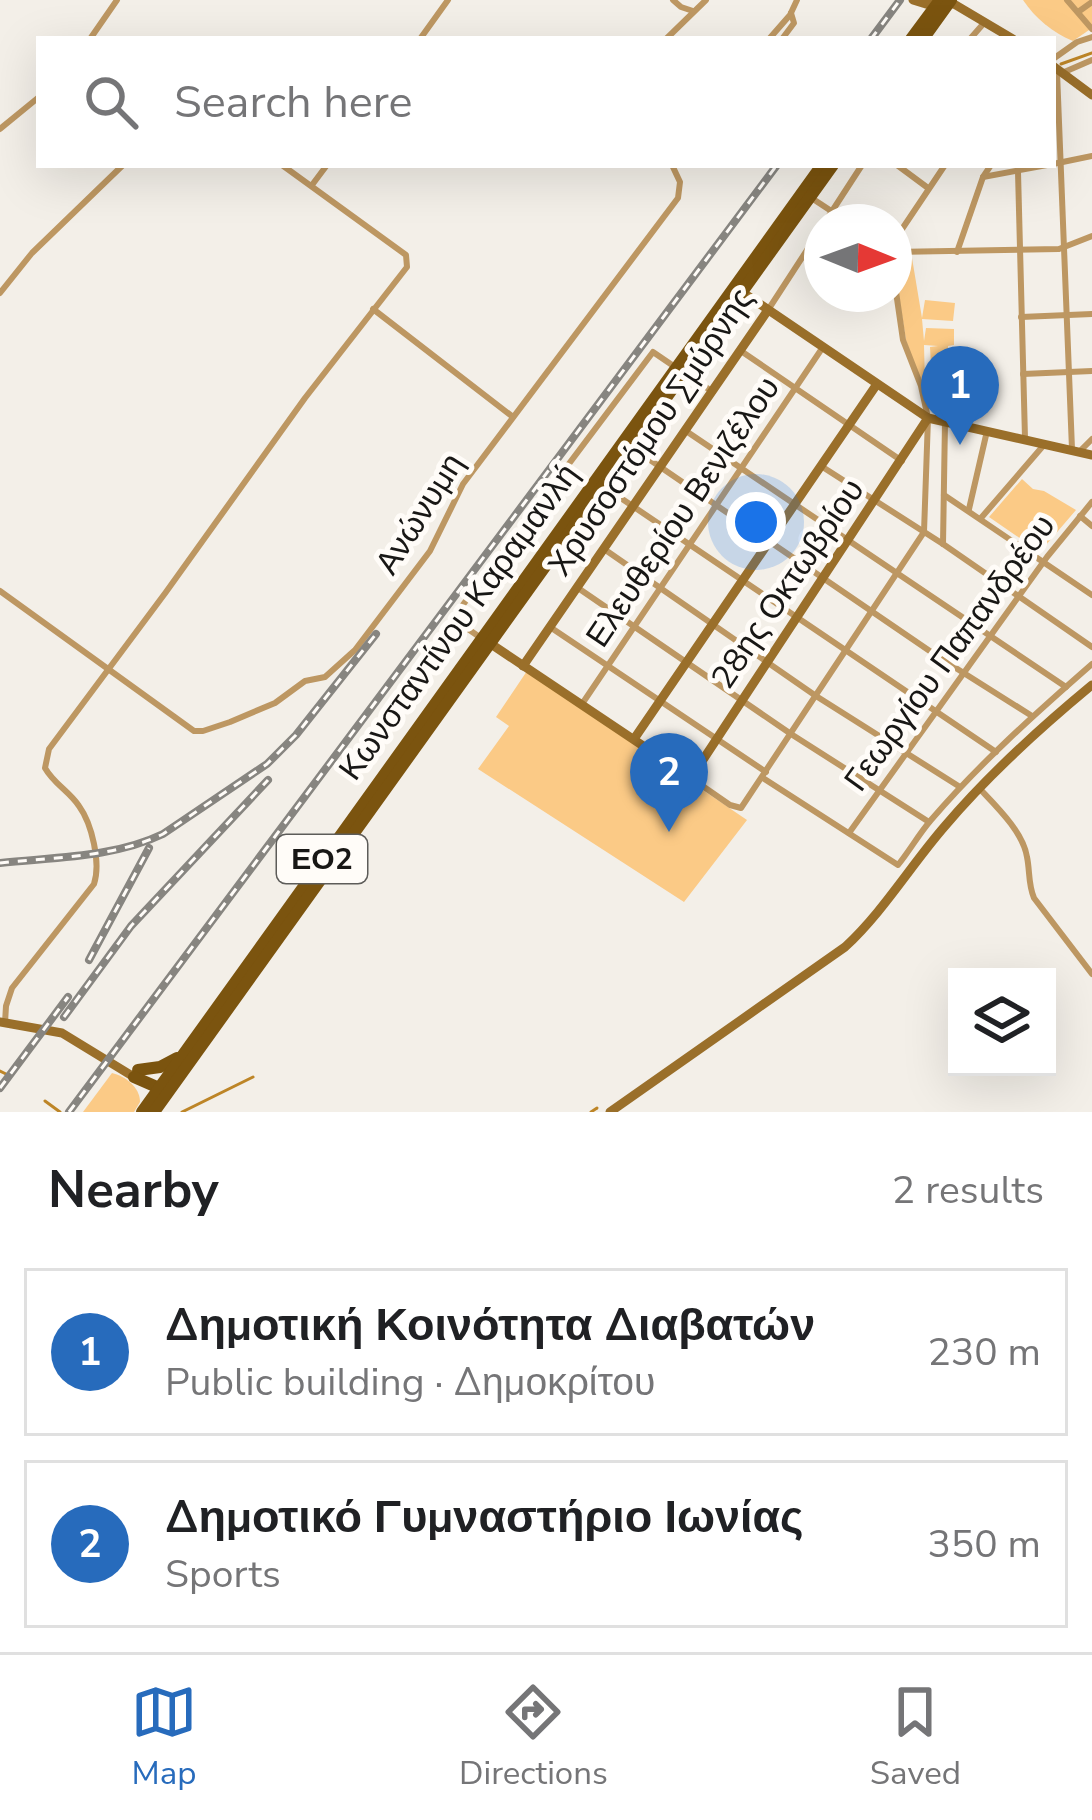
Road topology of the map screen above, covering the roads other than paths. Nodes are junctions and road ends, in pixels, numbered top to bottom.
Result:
1 (117, 0) edge
2 (448, 0) edge
3 (673, 0) edge
4 (706, 0) edge
5 (796, 0) edge
6 (1067, 0) edge
7 (914, 1) edge
8 (944, 2) edge
9 (1092, 2) edge
10 (693, 11) junction
11 (1078, 12) junction
12 (791, 13) junction
13 (924, 22) junction
14 (984, 22) junction
15 (1092, 33) edge
16 (92, 36) edge
17 (421, 36) edge
18 (669, 36) edge
19 (772, 36) edge
20 (784, 36) edge
21 (913, 36) edge
22 (925, 36) edge
23 (972, 36) edge
24 (1007, 36) edge
25 (1092, 60) edge
26 (1056, 68) edge
27 (1092, 95) edge
28 (36, 99) edge
29 (0, 129) edge
30 (1092, 155) edge
31 (1056, 162) edge
32 (120, 168) edge
33 (286, 168) edge
34 (325, 168) edge
35 (673, 168) edge
36 (820, 168) edge
37 (830, 168) edge
38 (860, 168) edge
39 (901, 168) edge
40 (943, 168) edge
41 (989, 168) edge
42 (1034, 168) edge
43 (1054, 168) edge
44 (1018, 172) junction
45 (983, 177) junction
46 (312, 185) junction
47 (929, 188) junction
48 (809, 197) junction
49 (820, 204) edge
50 (837, 204) edge
51 (912, 214) edge
52 (1092, 236) edge
53 (1063, 249) junction
54 (1020, 250) junction
55 (957, 252) junction
56 (912, 253) edge
57 (804, 255) edge
58 (742, 292) junction
59 (0, 293) edge
60 (373, 309) junction
61 (768, 310) junction
62 (899, 312) edge
63 (1092, 314) edge
64 (1065, 315) junction
65 (1021, 316) junction
66 (824, 347) junction
67 (741, 351) junction
68 (680, 370) junction
69 (1068, 371) junction
70 (1092, 371) edge
71 (1023, 374) junction
72 (877, 384) junction
73 (796, 388) junction
74 (713, 392) junction
75 (514, 418) junction
76 (928, 418) junction
77 (945, 422) junction
78 (849, 424) junction
79 (686, 430) junction
80 (987, 430) junction
81 (1025, 439) junction
82 (1092, 439) edge
83 (1046, 444) junction
84 (631, 447) junction
85 (1076, 451) junction
86 (1092, 455) edge
87 (902, 461) junction
88 (819, 464) junction
89 (660, 468) junction
90 (741, 469) junction
91 (603, 486) junction
92 (944, 495) junction
93 (875, 501) junction
94 (1092, 502) edge
95 (793, 504) junction
96 (716, 506) junction
97 (634, 507) junction
98 (969, 511) junction
99 (1080, 516) junction
100 (981, 519) junction
101 (1092, 526) edge
102 (924, 532) junction
103 (768, 541) junction
104 (849, 541) junction
105 (943, 544) junction
106 (689, 545) junction
107 (604, 549) junction
108 (1044, 562) junction
109 (897, 573) junction
110 (824, 579) junction
111 (741, 580) junction
112 (577, 588) junction
113 (660, 588) junction
114 (0, 592) edge
115 (1091, 592) edge
116 (1018, 597) junction
117 (872, 611) junction
118 (798, 618) junction
119 (455, 620) junction
120 (712, 624) junction
121 (634, 626) junction
122 (550, 627) junction
123 (991, 634) junction
124 (491, 645) junction
125 (1092, 647) edge
126 (846, 650) junction
127 (687, 662) junction
128 (768, 663) junction
129 (1092, 664) edge
130 (608, 665) junction
131 (523, 666) junction
132 (106, 670) junction
133 (964, 673) junction
134 (1092, 685) edge
135 (1066, 687) junction
136 (816, 696) junction
137 (401, 700) dead end
138 (660, 700) junction
139 (742, 701) junction
140 (582, 704) junction
141 (936, 711) junction
142 (1032, 716) junction
143 (791, 734) junction
144 (634, 739) junction
145 (718, 739) junction
146 (906, 752) junction
147 (996, 752) junction
148 (764, 775) junction
149 (691, 778) junction
150 (961, 787) junction
151 (980, 789) junction
152 (880, 790) junction
153 (929, 822) junction
154 (849, 833) junction
155 (1092, 974) edge
156 (3, 1022) edge
157 (183, 1053) junction
158 (136, 1073) junction
159 (164, 1087) junction
160 (147, 1110) edge
161 (610, 1112) edge

1 - 16 street
2 - 17 street
3 - 10 street
4 - 10 street
5 - 12 street
6 - 11 street
7 - 8 street
7 - 13 street
8 - 13 main road
8 - 14 street
8 - 22 main road
9 - 11 street
10 - 18 street
11 - 15 street
12 - 19 street
12 - 20 street
13 - 21 main road
14 - 23 street
14 - 24 street
15 - 26 street
25 - 26 street
26 - 27 street
28 - 29 street
30 - 31 street
32 - 59 street
33 - 46 street
34 - 46 street
35 - 75 street, Ανώνυμη
36 - 68 main road, Κωνσταντίνου Καραμανλή / ΕΟ2
37 - 48 main road, Κωνσταντίνου Καραμανλή / ΕΟ2
38 - 50 street, Χρυσοστόμου Σμύρνης
39 - 47 street
40 - 47 street
41 - 45 street
42 - 44 street
43 - 53 street
44 - 45 street
44 - 54 street
45 - 55 street
46 - 60 street
47 - 51 street
48 - 49 street
48 - 58 main road, Κωνσταντίνου Καραμανλή / ΕΟ2
52 - 53 street
53 - 54 street
53 - 64 street
54 - 55 street
54 - 65 street
55 - 56 street
57 - 61 street, Χρυσοστόμου Σμύρνης
58 - 61 street
58 - 68 main road, Κωνσταντίνου Καραμανλή / ΕΟ2
60 - 75 street
60 - 132 street
61 - 66 street
61 - 67 street, Χρυσοστόμου Σμύρνης
62 - 76 street
63 - 64 street
64 - 65 street
64 - 69 street
65 - 71 street
66 - 72 street
66 - 73 street, Ελευθερίου Βενιζέλου
67 - 73 street
67 - 74 street, Χρυσοστόμου Σμύρνης
68 - 74 street
68 - 84 main road, Κωνσταντίνου Καραμανλή / ΕΟ2
68 - 119 street
68 - 124 main road, Κωνσταντίνου Καραμανλή / ΕΟ2
69 - 70 street
69 - 71 street
69 - 85 street
71 - 81 street
72 - 76 street
72 - 78 street
73 - 78 street
73 - 90 street, Ελευθερίου Βενιζέλου
74 - 79 street, Χρυσοστόμου Σμύρνης
75 - 132 street, Ανώνυμη
76 - 77 street
76 - 87 street, 28ης Οκτωβρίου
76 - 102 street
77 - 80 street
77 - 92 street
78 - 87 street
78 - 88 street
79 - 89 street, Χρυσοστόμου Σμύρνης
79 - 90 street
80 - 81 street
80 - 98 street
81 - 83 street
82 - 85 street
83 - 85 street
83 - 100 street
84 - 89 street
84 - 91 main road, Κωνσταντίνου Καραμανλή / ΕΟ2
85 - 86 street
87 - 93 street, 28ης Οκτωβρίου
88 - 93 street
88 - 95 street
89 - 96 street
89 - 97 street, Χρυσοστόμου Σμύρνης
90 - 95 street
90 - 96 street, Ελευθερίου Βενιζέλου
91 - 97 street
91 - 124 main road, Κωνσταντίνου Καραμανλή / ΕΟ2
92 - 98 street
92 - 105 street
93 - 102 street
93 - 104 street, 28ης Οκτωβρίου
94 - 99 street, Γεωργίου Παπανδρέου
95 - 103 street
95 - 104 street
96 - 103 street
96 - 106 street, Ελευθερίου Βενιζέλου
97 - 106 street
97 - 107 street, Χρυσοστόμου Σμύρνης
98 - 100 street
99 - 101 street
99 - 108 street, Γεωργίου Παπανδρέου
100 - 108 street
102 - 105 street
102 - 109 street
103 - 110 street
103 - 111 street
104 - 109 street
104 - 110 street, 28ης Οκτωβρίου
105 - 116 street
106 - 111 street
106 - 113 street, Ελευθερίου Βενιζέλου
107 - 112 street, Χρυσοστόμου Σμύρνης
107 - 113 street
108 - 115 street
108 - 116 street, Γεωργίου Παπανδρέου
109 - 117 street
109 - 123 street
110 - 117 street
110 - 118 street, 28ης Οκτωβρίου
111 - 118 street
111 - 120 street
112 - 121 street
112 - 122 street, Χρυσοστόμου Σμύρνης
113 - 120 street
113 - 121 street, Ελευθερίου Βενιζέλου
114 - 132 street
116 - 123 street, Γεωργίου Παπανδρέου
116 - 125 street
117 - 126 street
117 - 133 street
118 - 126 street
118 - 128 street, 28ης Οκτωβρίου
119 - 124 street
119 - 137 street
120 - 127 street
120 - 128 street
121 - 127 street
121 - 130 street, Ελευθερίου Βενιζέλου
122 - 130 street
122 - 131 street, Χρυσοστόμου Σμύρνης
123 - 133 street, Γεωργίου Παπανδρέου
123 - 135 street
124 - 131 street
124 - 157 main road, Κωνσταντίνου Καραμανλή / ΕΟ2
124 - 159 main road, Κωνσταντίνου Καραμανλή / ΕΟ2
126 - 136 street
126 - 141 street
127 - 138 street
127 - 139 street
128 - 136 street
128 - 139 street, 28ης Οκτωβρίου
129 - 135 street
130 - 138 street
130 - 140 street, Ελευθερίου Βενιζέλου
131 - 140 street
132 - 156 street
133 - 141 street, Γεωργίου Παπανδρέου
133 - 142 street
134 - 151 street
135 - 142 street
136 - 143 street
136 - 146 street
138 - 144 street
138 - 145 street
139 - 143 street
139 - 145 street, 28ης Οκτωβρίου
140 - 144 street
141 - 146 street, Γεωργίου Παπανδρέου
141 - 147 street
142 - 147 street
143 - 148 street
143 - 152 street
144 - 149 street
145 - 148 street
145 - 149 street, 28ης Οκτωβρίου
146 - 150 street
146 - 152 street, Γεωργίου Παπανδρέου
147 - 150 street
148 - 149 street
148 - 154 street
150 - 153 street
151 - 155 street
151 - 161 street
152 - 153 street
152 - 154 street, Γεωργίου Παπανδρέου
153 - 154 street
156 - 158 street
157 - 158 main road
157 - 159 main road, Κωνσταντίνου Καραμανλή / ΕΟ2
158 - 159 main road
158 - 160 main road
159 - 160 main road, Κωνσταντίνου Καραμανλή / ΕΟ2

